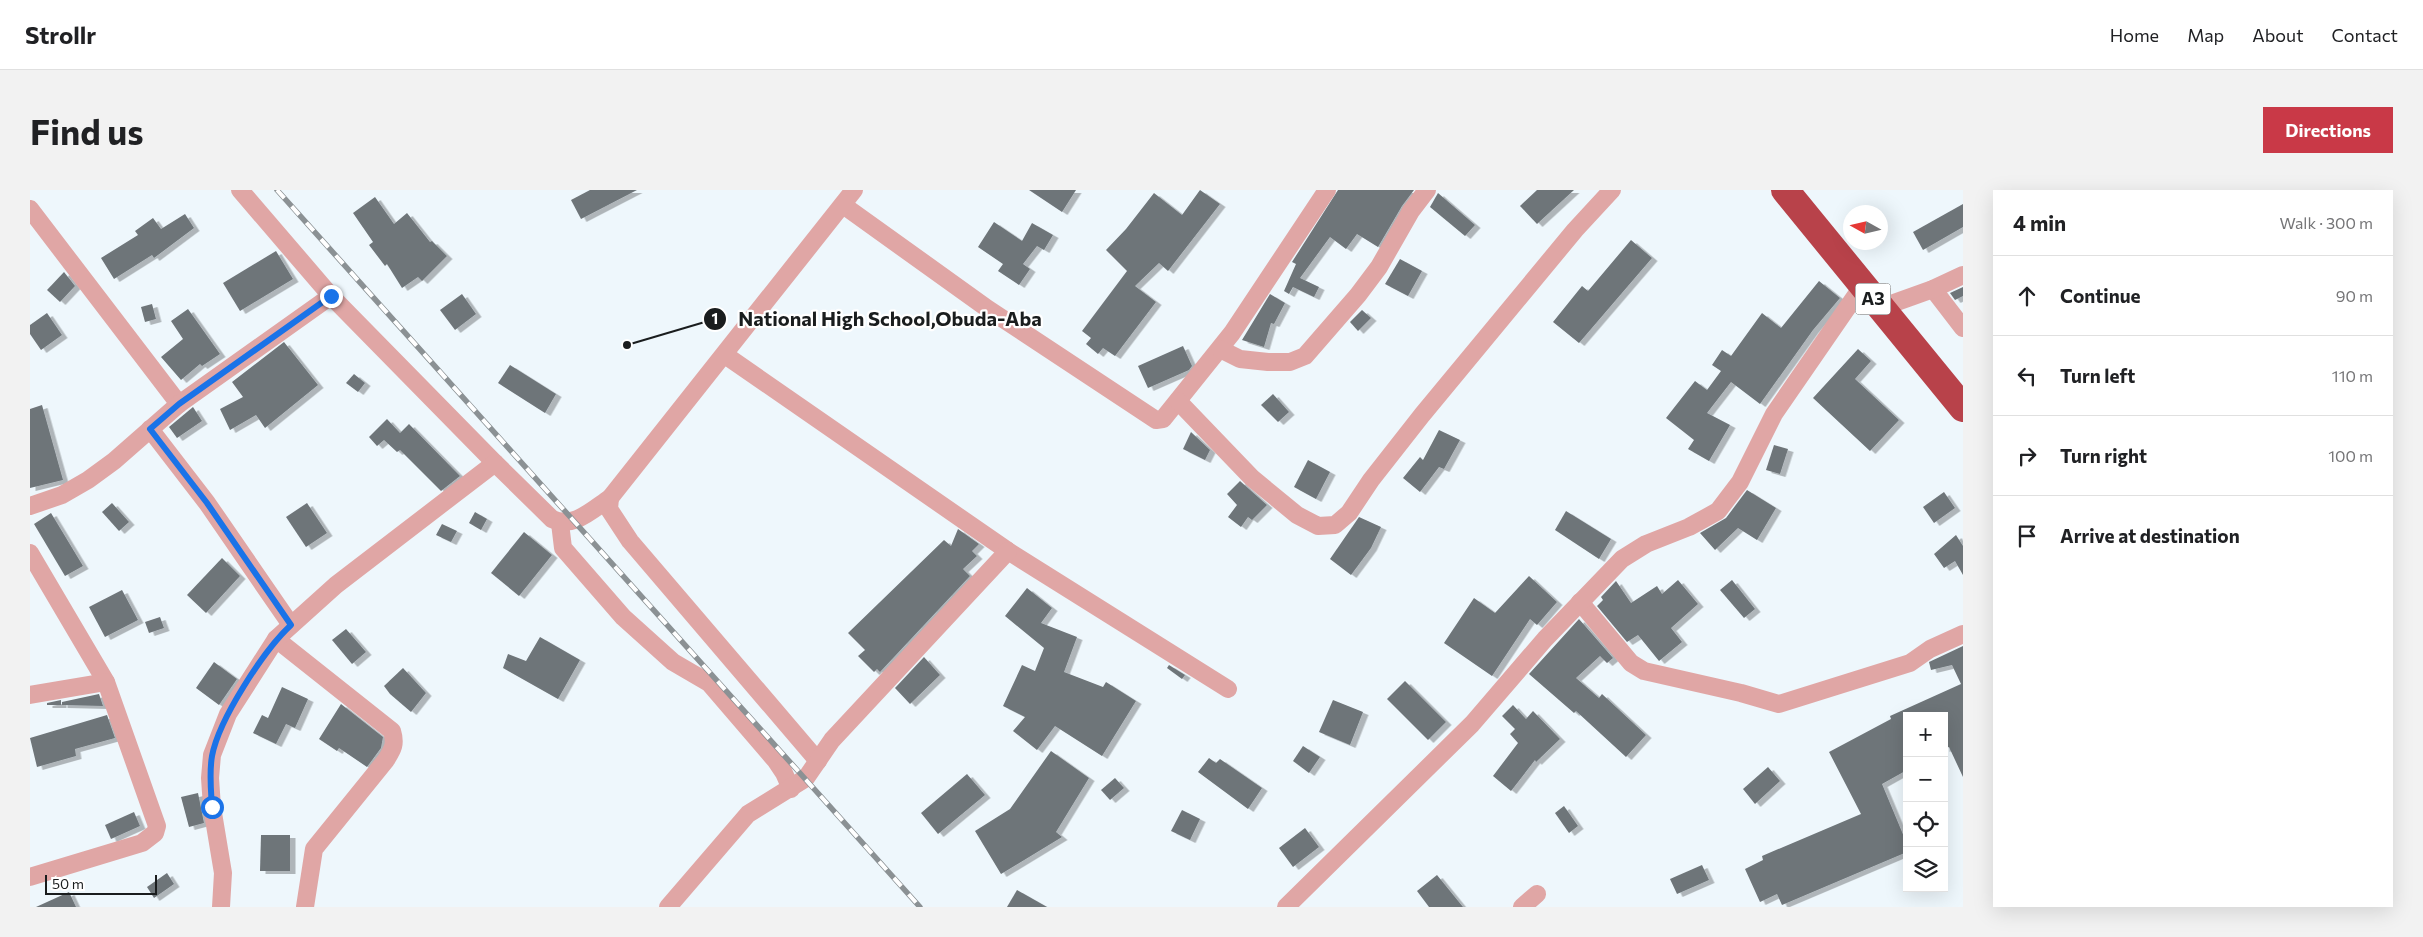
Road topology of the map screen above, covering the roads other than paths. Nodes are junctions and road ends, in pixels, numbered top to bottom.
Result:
1 (240, 190) edge
2 (854, 190) edge
3 (1327, 190) edge
4 (1427, 190) edge
5 (1612, 190) edge
6 (1785, 190) edge
7 (842, 205) junction
8 (30, 209) edge
9 (1963, 275) edge
10 (1862, 285) junction
11 (1933, 289) junction
12 (331, 296) junction
13 (1880, 308) junction
14 (1959, 317) edge
15 (1220, 348) junction
16 (725, 354) junction
17 (1178, 401) junction
18 (179, 404) junction
19 (1963, 408) edge
20 (150, 429) junction
21 (495, 463) junction
22 (610, 498) junction
23 (30, 506) edge
24 (560, 522) junction
25 (1008, 551) junction
26 (30, 553) edge
27 (1580, 602) junction
28 (291, 625) junction
29 (1963, 634) edge
30 (276, 638) junction
31 (106, 682) junction
32 (1228, 689) dead end
33 (30, 695) edge
34 (818, 761) junction
35 (791, 789) junction
36 (30, 877) edge
37 (1537, 894) dead end
38 (221, 907) edge
39 (305, 907) edge
40 (668, 907) edge
41 (1286, 907) edge
42 (1522, 907) edge

1 - 12 street
2 - 7 street
3 - 15 street
4 - 15 street
5 - 17 street
6 - 10 highway, A3
7 - 16 street
7 - 17 street
8 - 18 street
9 - 11 street
10 - 13 highway, A3
10 - 27 street
11 - 13 street
11 - 14 street
12 - 18 street
12 - 21 street
13 - 19 highway, A3
15 - 17 street
16 - 22 street
16 - 25 street
18 - 20 street
20 - 23 street
20 - 28 street
21 - 24 street
21 - 28 street
22 - 24 street
22 - 34 street
24 - 35 street
25 - 32 street
25 - 34 street
26 - 31 street
27 - 29 street
27 - 41 street
28 - 30 street
30 - 38 street
30 - 39 street
31 - 33 street
31 - 36 street
34 - 35 street
35 - 40 street
37 - 42 street

